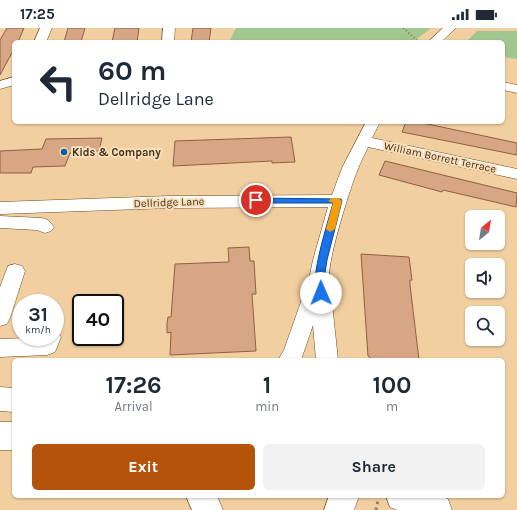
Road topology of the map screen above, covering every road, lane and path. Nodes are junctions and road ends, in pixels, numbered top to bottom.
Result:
1 (46, 28) edge
2 (169, 28) edge
3 (403, 28) edge
4 (450, 28) edge
5 (41, 40) edge
6 (168, 40) edge
7 (417, 40) edge
8 (436, 40) edge
9 (12, 82) edge
10 (0, 85) edge
11 (505, 86) edge
12 (517, 89) edge
13 (372, 124) edge
14 (363, 141) junction
15 (517, 174) edge
16 (338, 201) junction
17 (0, 208) edge
18 (0, 222) edge
19 (45, 228) dead end
20 (15, 271) dead end
21 (320, 279) junction
22 (0, 318) edge
23 (47, 346) edge
24 (0, 348) edge
25 (290, 358) edge
26 (327, 358) edge
27 (0, 400) edge
28 (12, 400) edge
29 (0, 436) edge
30 (12, 436) edge
31 (201, 498) edge
32 (202, 498) edge
33 (343, 498) edge
34 (390, 498) edge
35 (202, 510) edge
36 (208, 510) edge
37 (339, 510) edge
38 (376, 510) edge
39 (437, 510) edge

1 - 5 street
2 - 6 street
3 - 7 path
4 - 8 street
9 - 10 street
11 - 12 street
13 - 14 street
14 - 15 street, William Borrett Terrace
14 - 16 street
16 - 17 street, Dellridge Lane
16 - 21 street
18 - 19 street
20 - 22 street
21 - 25 street
21 - 26 street
23 - 24 street
27 - 28 main road
29 - 30 main road
31 - 35 street
32 - 36 main road
33 - 37 main road
34 - 38 path
34 - 39 main road

